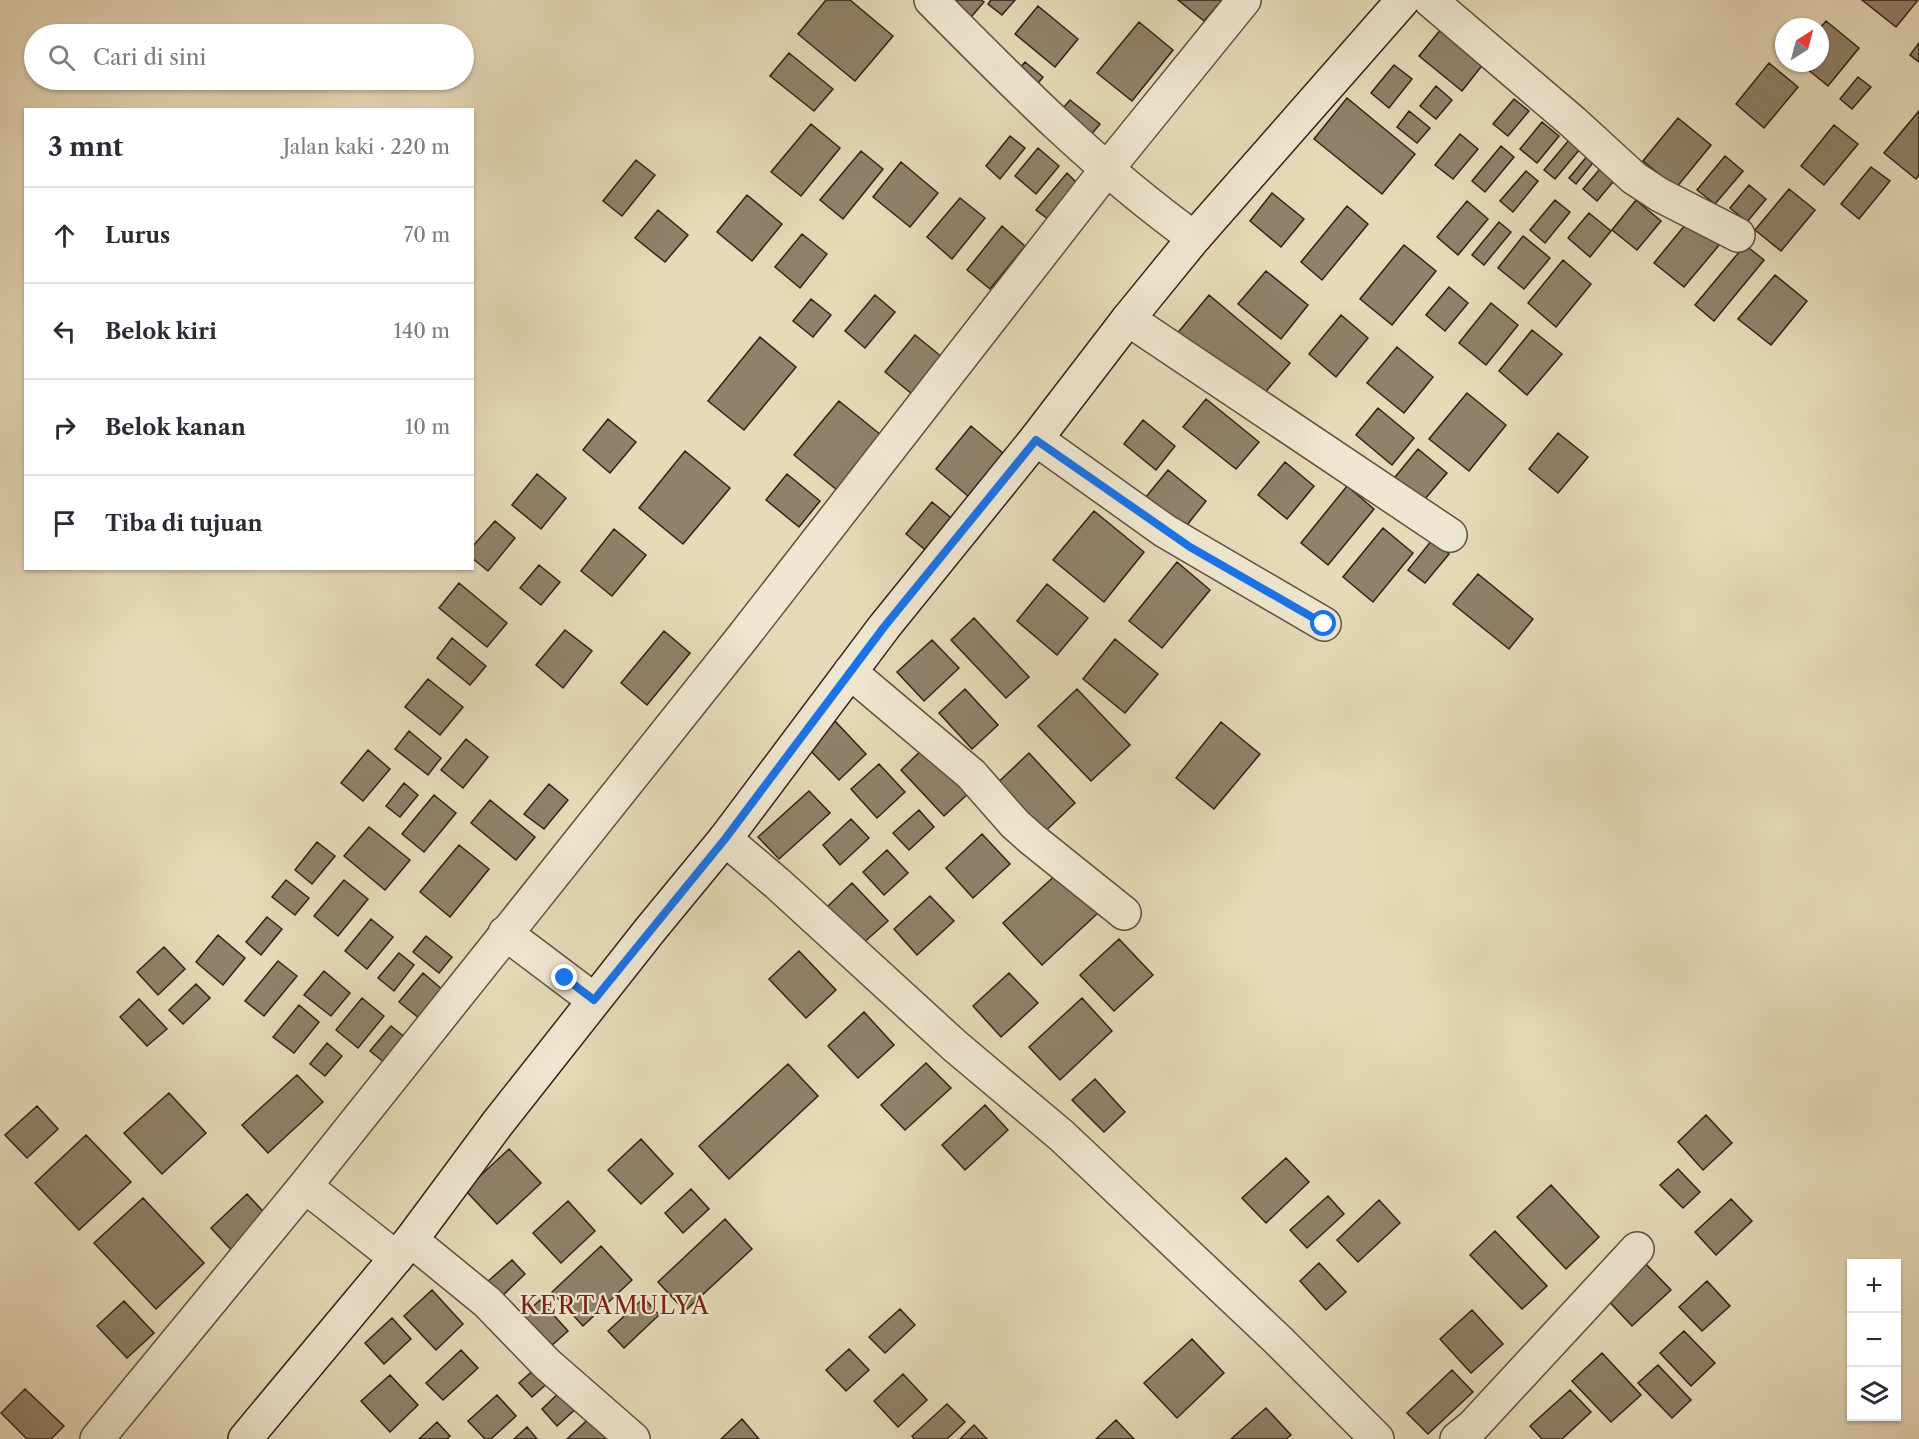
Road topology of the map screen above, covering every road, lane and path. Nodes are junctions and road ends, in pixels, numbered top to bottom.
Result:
1 (931, 0) edge
2 (1244, 0) edge
3 (1402, 0) edge
4 (1430, 0) edge
5 (1117, 178) junction
6 (1187, 233) junction
7 (1738, 235) dead end
8 (1128, 319) junction
9 (1036, 440) junction
10 (1450, 535) dead end
11 (1324, 624) dead end
12 (850, 672) junction
13 (725, 839) junction
14 (1124, 913) dead end
15 (516, 942) junction
16 (594, 1000) junction
17 (312, 1191) junction
18 (404, 1249) junction
19 (1637, 1249) dead end
20 (97, 1439) edge
21 (245, 1439) edge
22 (633, 1439) edge
23 (1377, 1439) edge
24 (1457, 1439) edge

1 - 5 street
2 - 5 street
3 - 6 street
4 - 7 street
5 - 6 street
5 - 15 street
6 - 8 street
8 - 9 street
8 - 10 street
9 - 11 street
9 - 12 street
12 - 13 street
12 - 14 street
13 - 16 street
13 - 23 street
15 - 16 street
15 - 17 street
16 - 18 street
17 - 18 street
17 - 20 street
18 - 21 street
18 - 22 street
19 - 24 street

